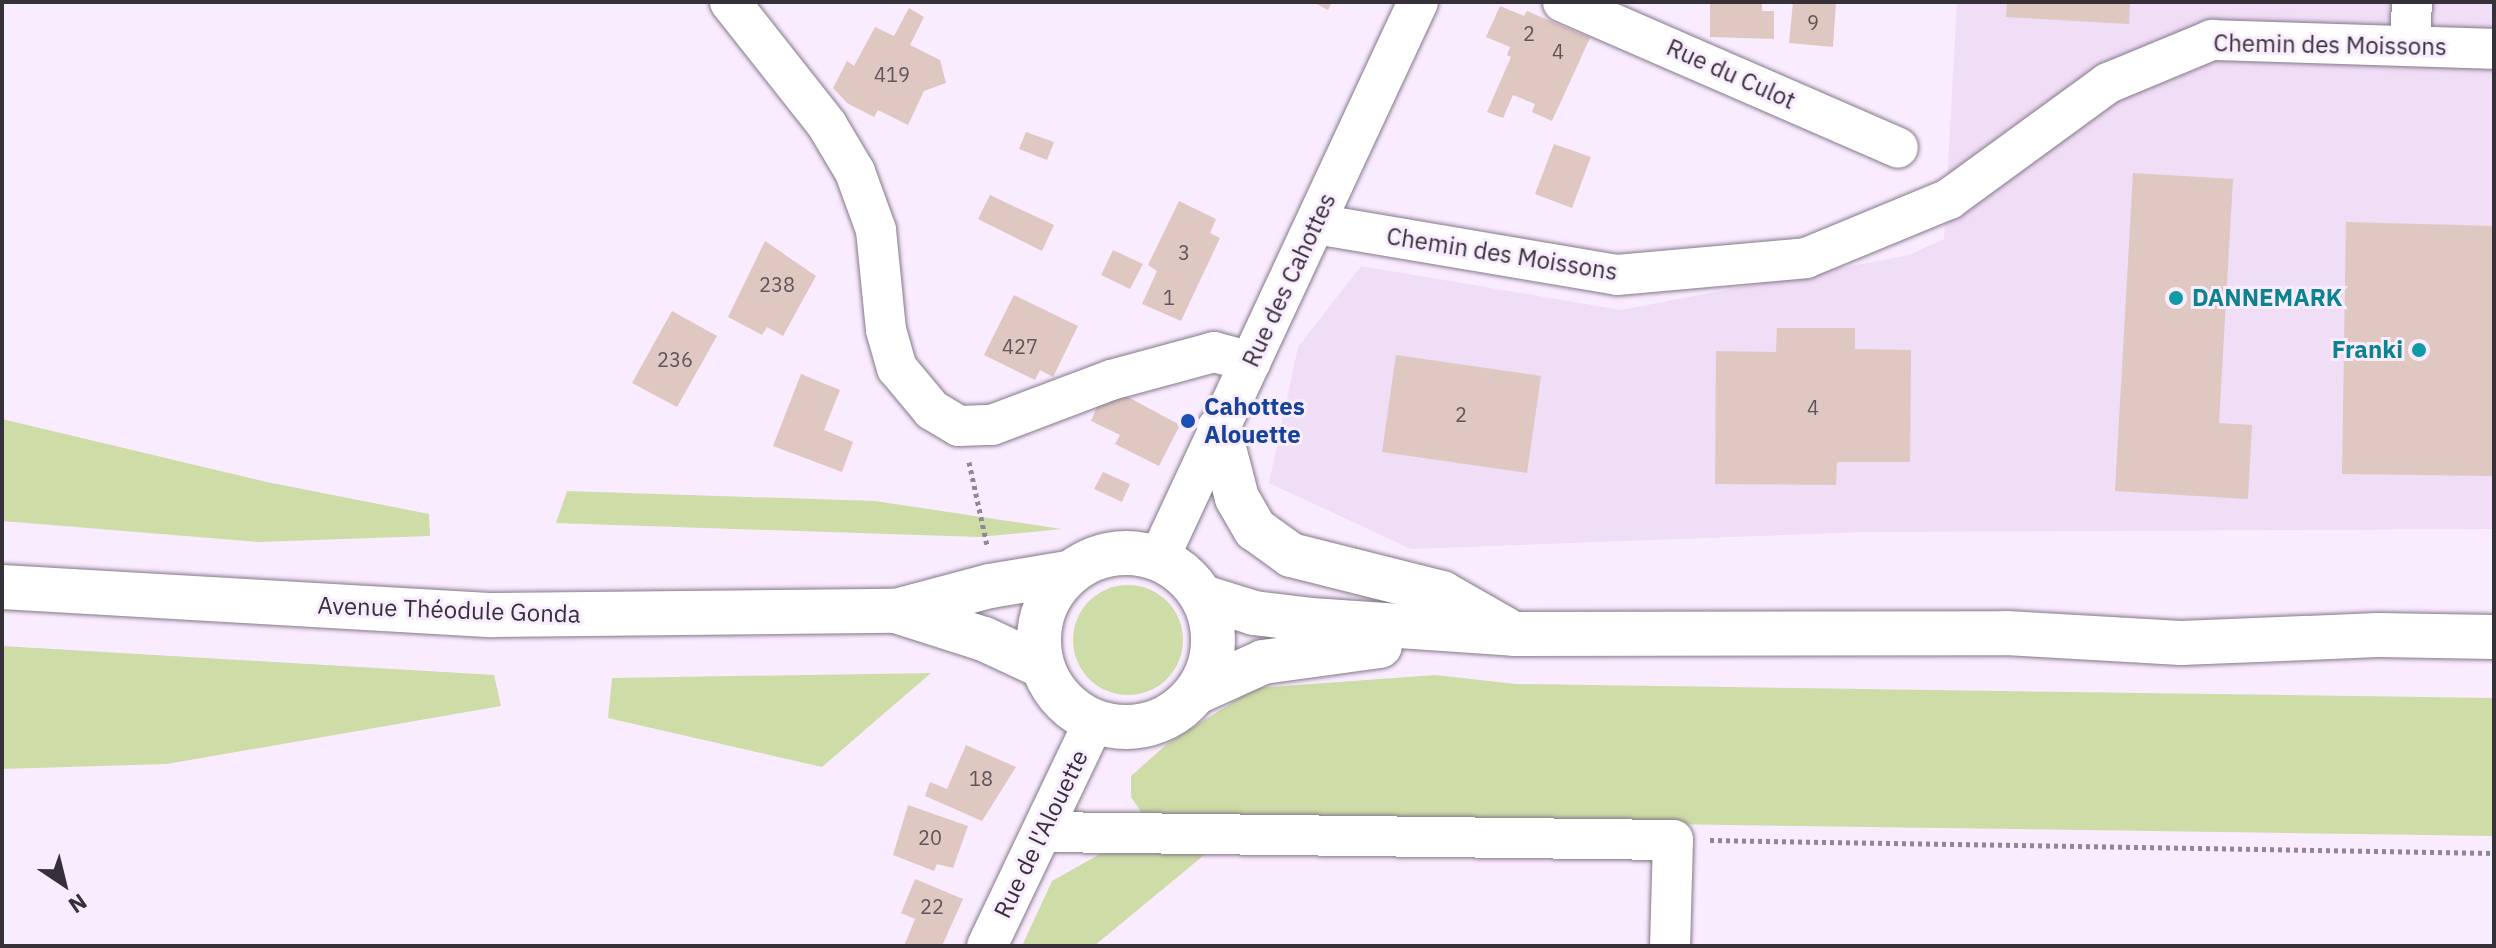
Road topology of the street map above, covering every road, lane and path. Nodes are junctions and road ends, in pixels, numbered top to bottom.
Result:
1 (730, 2) edge
2 (1418, 2) edge
3 (1563, 2) edge
4 (2412, 2) edge
5 (2410, 43) junction
6 (2494, 49) edge
7 (1898, 148) dead end
8 (1316, 224) junction
9 (1251, 362) junction
10 (959, 426) junction
11 (1219, 429) junction
12 (1159, 558) junction
13 (1068, 573) junction
14 (990, 586) junction
15 (2, 587) edge
16 (1203, 597) junction
17 (896, 611) junction
18 (1514, 634) junction
19 (2494, 637) edge
20 (1042, 666) junction
21 (1197, 692) junction
22 (1094, 722) junction
23 (1043, 832) junction
24 (1673, 840) junction
25 (2494, 853) edge
26 (987, 946) edge
27 (1670, 946) edge

1 - 10 street
2 - 8 street, Rue des Cahottes
3 - 7 street, Rue du Culot
4 - 5 street
5 - 6 street, Chemin des Moissons
5 - 8 street, Chemin des Moissons
8 - 9 street, Rue des Cahottes
9 - 10 street
9 - 11 street, Rue des Cahottes
10 - 14 path
11 - 12 street, Rue des Cahottes
11 - 18 main road
12 - 13 main road
12 - 16 main road
13 - 14 main road, Avenue Théodule Gonda
13 - 20 main road
14 - 17 main road, Avenue Théodule Gonda
15 - 17 main road, Avenue Théodule Gonda
16 - 18 main road
16 - 21 main road
17 - 20 main road, Avenue Théodule Gonda
18 - 19 main road
18 - 21 main road
20 - 22 main road
21 - 22 main road
22 - 23 street, Rue de l'Alouette
23 - 24 street
23 - 26 street, Rue de l'Alouette
24 - 25 path
24 - 27 street

